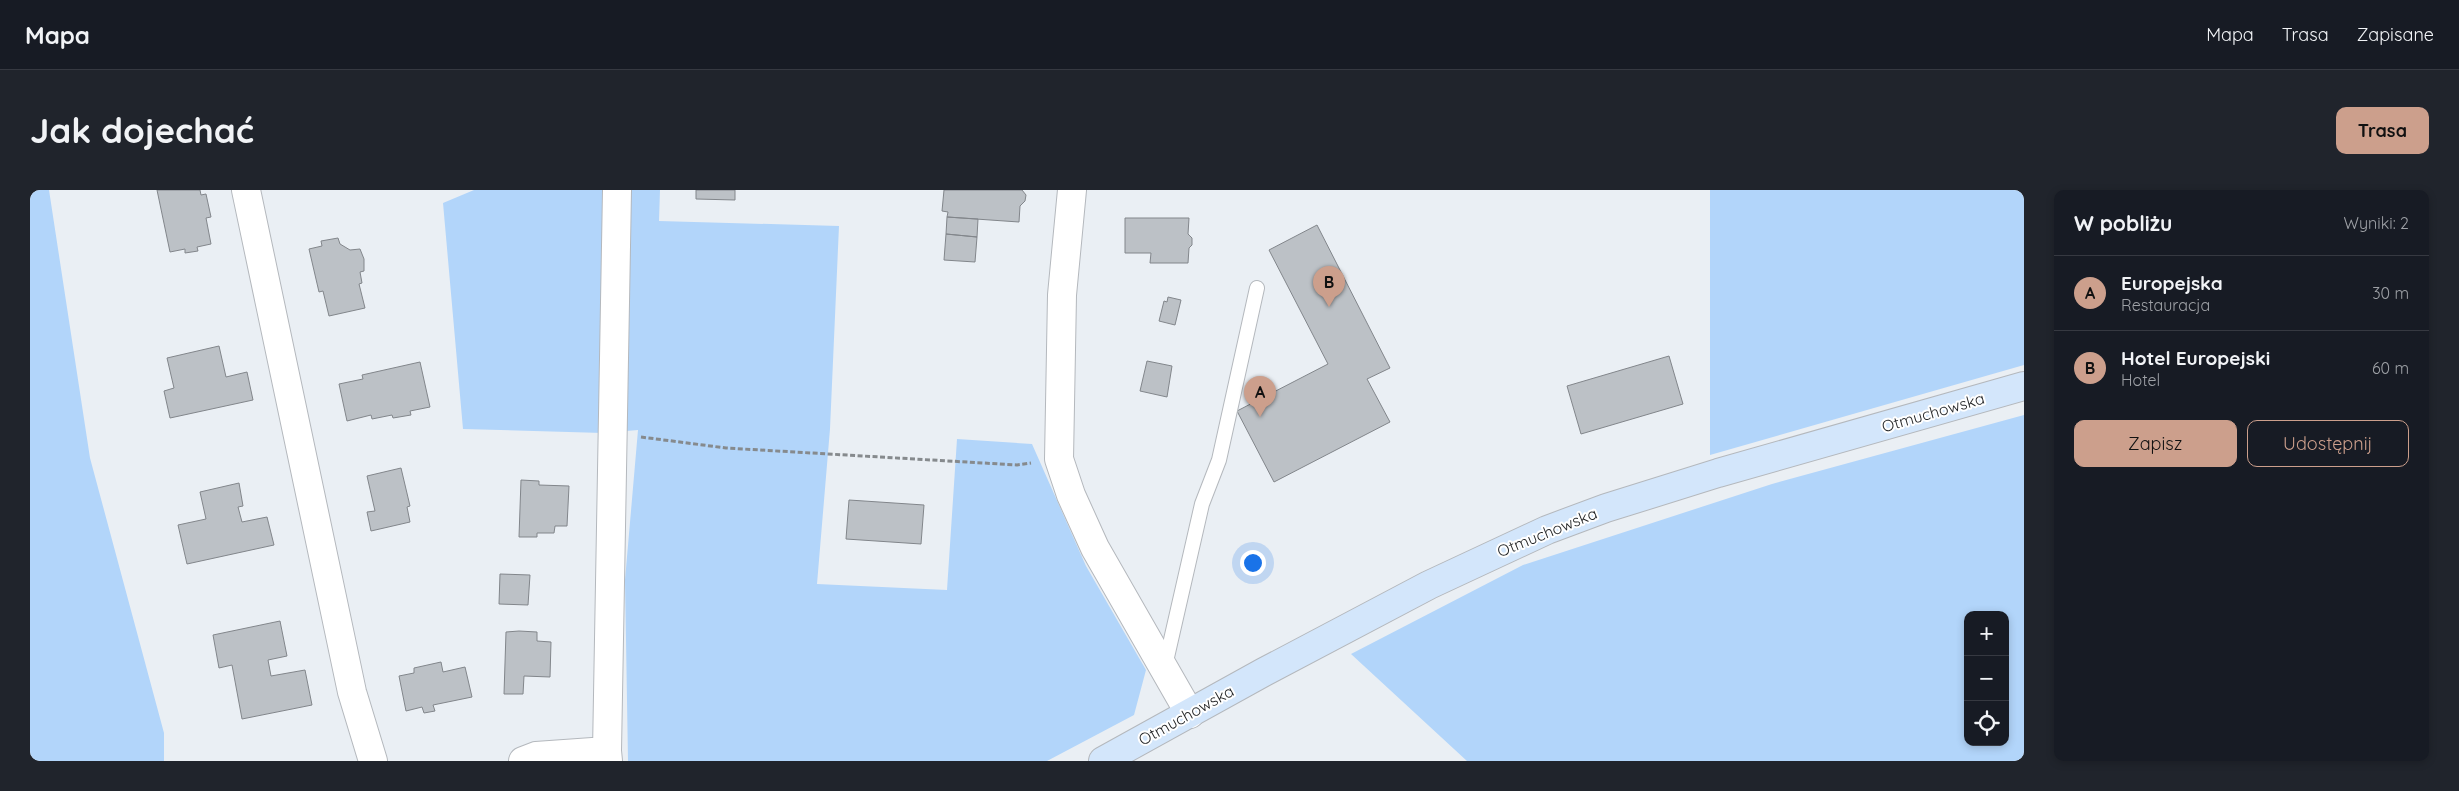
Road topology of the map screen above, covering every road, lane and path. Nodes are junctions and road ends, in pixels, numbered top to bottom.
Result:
1 (246, 190) edge
2 (617, 190) edge
3 (1072, 190) edge
4 (1257, 288) dead end
5 (2024, 386) edge
6 (614, 434) junction
7 (1059, 460) junction
8 (1164, 667) junction
9 (1190, 714) junction
10 (608, 756) edge
11 (373, 761) edge
12 (524, 761) edge
13 (1103, 761) edge

1 - 11 street
2 - 6 street
3 - 7 street
4 - 8 lane
5 - 9 main road, Otmuchowska
6 - 7 path
6 - 10 street
7 - 8 street
8 - 9 street
9 - 13 main road, Otmuchowska
10 - 12 street

